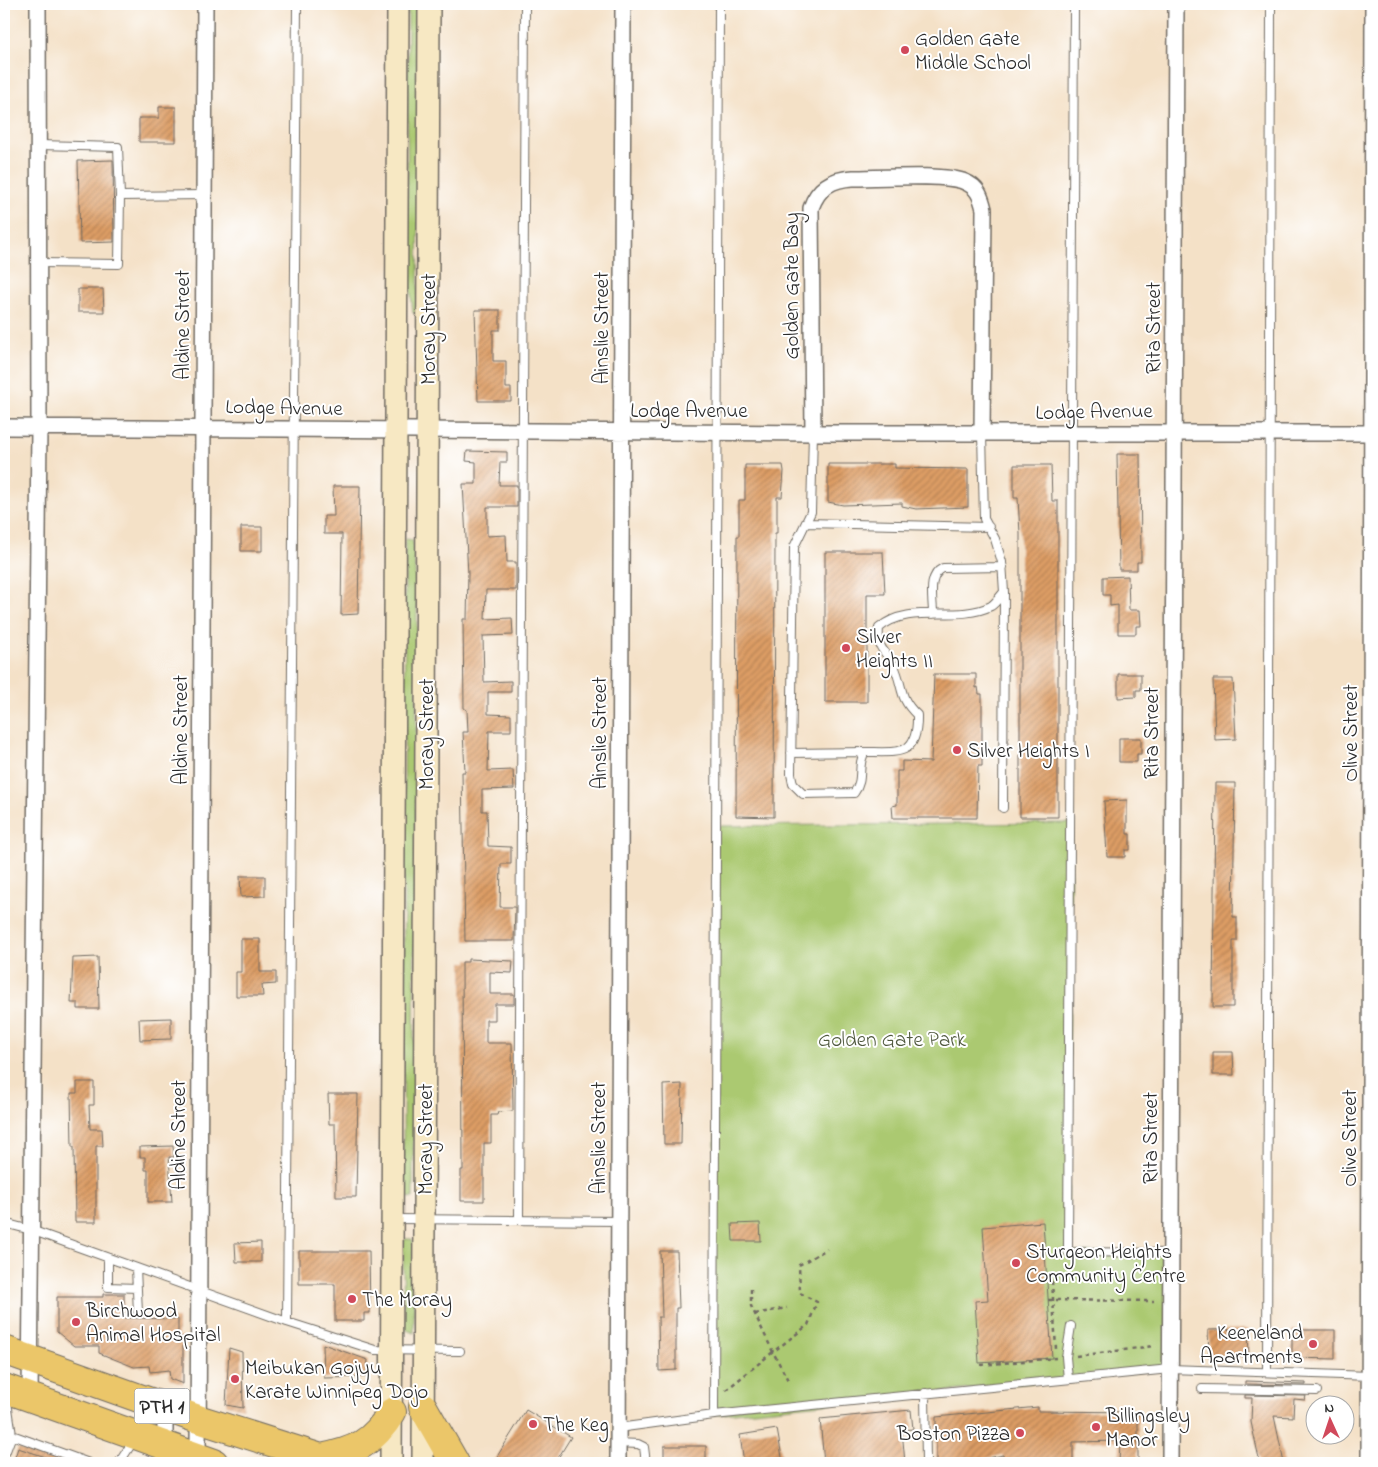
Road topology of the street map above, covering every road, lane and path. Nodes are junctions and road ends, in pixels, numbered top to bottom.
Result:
1 (38, 4) edge
2 (205, 4) edge
3 (297, 4) edge
4 (398, 4) edge
5 (429, 4) edge
6 (525, 4) edge
7 (623, 4) edge
8 (719, 4) edge
9 (1074, 4) edge
10 (1176, 4) edge
11 (1271, 4) edge
12 (1374, 4) edge
13 (4, 15) edge
14 (4, 142) edge
15 (39, 145) junction
16 (204, 195) junction
17 (120, 196) junction
18 (39, 263) junction
19 (4, 427) edge
20 (39, 427) junction
21 (203, 427) junction
22 (292, 429) junction
23 (396, 429) junction
24 (427, 430) junction
25 (523, 430) junction
26 (622, 431) junction
27 (717, 432) junction
28 (1174, 432) junction
29 (1270, 432) junction
30 (812, 433) junction
31 (982, 433) junction
32 (1073, 433) junction
33 (1373, 433) edge
34 (806, 523) junction
35 (989, 527) junction
36 (1002, 567) junction
37 (1004, 592) junction
38 (933, 614) junction
39 (865, 752) junction
40 (791, 753) junction
41 (1003, 808) dead end
42 (392, 1219) junction
43 (424, 1219) junction
44 (519, 1219) junction
45 (619, 1221) junction
46 (4, 1223) edge
47 (31, 1230) junction
48 (827, 1250) dead end
49 (1171, 1253) junction
50 (108, 1258) junction
51 (136, 1268) junction
52 (1052, 1281) dead end
53 (137, 1288) junction
54 (751, 1289) dead end
55 (199, 1290) junction
56 (1048, 1300) dead end
57 (1053, 1300) junction
58 (1154, 1301) dead end
59 (787, 1308) dead end
60 (138, 1314) dead end
61 (755, 1314) junction
62 (287, 1322) junction
63 (1071, 1326) dead end
64 (4, 1350) edge
65 (460, 1351) dead end
66 (392, 1352) junction
67 (422, 1352) junction
68 (773, 1352) junction
69 (1056, 1358) dead end
70 (30, 1360) junction
71 (1170, 1370) junction
72 (1268, 1372) junction
73 (1372, 1377) edge
74 (1068, 1379) junction
75 (789, 1382) dead end
76 (4, 1388) edge
77 (1202, 1389) dead end
78 (726, 1390) dead end
79 (1317, 1391) dead end
80 (925, 1393) junction
81 (30, 1397) junction
82 (165, 1407) junction
83 (423, 1408) junction
84 (392, 1412) junction
85 (714, 1415) junction
86 (198, 1419) junction
87 (8, 1434) edge
88 (618, 1435) junction
89 (137, 1436) junction
90 (166, 1455) edge
91 (4, 1456) edge
92 (68, 1460) edge
93 (206, 1460) edge
94 (329, 1461) edge
95 (89, 1463) edge
96 (119, 1463) edge
97 (391, 1463) edge
98 (423, 1463) edge
99 (455, 1463) edge
100 (618, 1463) edge
101 (646, 1463) edge
102 (926, 1463) edge
103 (1170, 1463) edge
104 (1369, 1463) edge

1 - 15 street
2 - 16 street, Aldine Street
3 - 22 lane
4 - 23 main road, Moray Street
5 - 24 main road, Moray Street
6 - 25 lane
7 - 26 street, Ainslie Street
8 - 27 lane
9 - 32 lane
10 - 28 street, Rita Street
11 - 29 lane
12 - 33 street, Olive Street
13 - 14 path
15 - 17 lane
15 - 18 street
16 - 17 lane
16 - 21 street, Aldine Street
17 - 18 lane
18 - 20 street
19 - 20 street, Lodge Avenue
20 - 21 street, Lodge Avenue
20 - 47 street
21 - 22 street, Lodge Avenue
21 - 55 street, Aldine Street
22 - 23 street, Lodge Avenue
22 - 62 lane
23 - 24 street, Lodge Avenue
23 - 42 main road, Moray Street
24 - 25 street, Lodge Avenue
24 - 43 main road, Moray Street
25 - 26 street, Lodge Avenue
25 - 44 lane
26 - 27 street, Lodge Avenue
26 - 45 street, Ainslie Street
27 - 30 street, Lodge Avenue
27 - 85 lane
28 - 29 street, Lodge Avenue
28 - 32 street, Lodge Avenue
28 - 49 street, Rita Street
29 - 33 street, Lodge Avenue
29 - 72 lane
30 - 31 street, Lodge Avenue
30 - 31 street, Golden Gate Bay
30 - 34 lane
31 - 32 street, Lodge Avenue
31 - 35 lane
32 - 49 lane
33 - 73 street, Olive Street
34 - 35 lane
34 - 40 lane
35 - 36 lane
36 - 37 lane
36 - 38 lane
37 - 38 lane
37 - 41 lane
38 - 39 lane
39 - 40 lane
39 - 40 lane
42 - 43 lane
42 - 66 main road, Moray Street
43 - 44 lane
43 - 67 main road, Moray Street
44 - 45 lane
45 - 88 street, Ainslie Street
46 - 47 lane
47 - 50 lane
47 - 70 street
48 - 68 path
49 - 71 street, Rita Street
50 - 51 lane
50 - 53 lane
51 - 53 lane
51 - 55 lane
52 - 57 path
53 - 60 lane
54 - 61 path
55 - 62 lane
55 - 86 street, Aldine Street
56 - 57 path
57 - 58 path
57 - 69 path
59 - 61 path
61 - 68 path
62 - 66 lane
63 - 74 lane
64 - 70 highway, PTH 1
65 - 67 lane
66 - 67 lane
66 - 84 main road, Moray Street
67 - 83 main road, Moray Street
68 - 75 path
68 - 78 path
70 - 81 street
70 - 82 highway, PTH 1
71 - 72 lane
71 - 74 lane
71 - 103 street, Rita Street
72 - 73 lane
73 - 104 street, Olive Street
74 - 80 lane
76 - 81 highway, PTH 1
76 - 87 lane
77 - 79 lane
80 - 85 lane
80 - 102 lane
81 - 89 highway, PTH 1
82 - 86 highway, PTH 1
82 - 90 street
83 - 98 main road, Moray Street
83 - 99 highway
84 - 94 highway
84 - 97 main road, Moray Street
85 - 88 lane
86 - 93 street, Aldine Street
86 - 94 highway, PTH 1
87 - 91 lane
87 - 92 lane
88 - 100 street, Ainslie Street
88 - 101 lane
89 - 90 highway, PTH 1
89 - 96 lane
90 - 93 highway, PTH 1
92 - 95 lane

